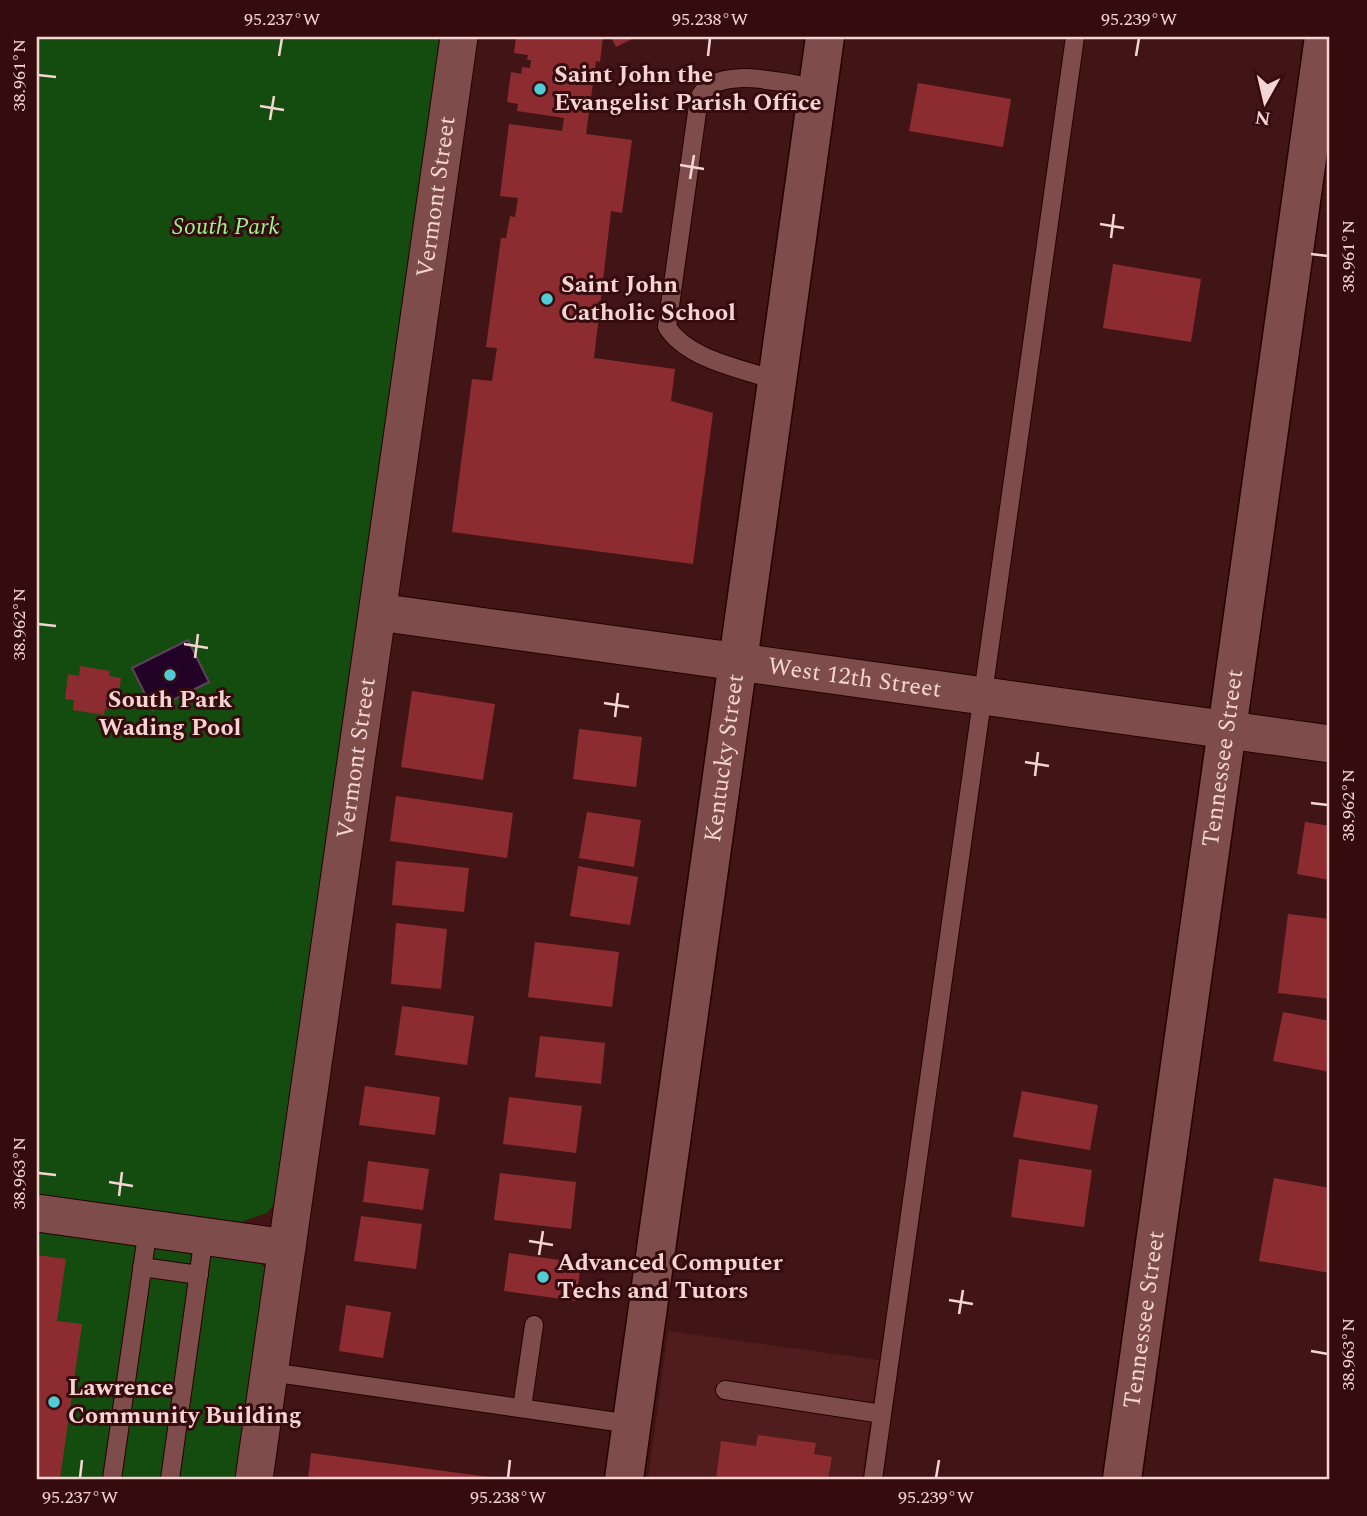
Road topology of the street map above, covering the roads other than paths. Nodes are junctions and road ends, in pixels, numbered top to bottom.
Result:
1 (458, 37) edge
2 (825, 37) edge
3 (1076, 37) edge
4 (1324, 37) edge
5 (818, 88) junction
6 (777, 381) junction
7 (378, 612) junction
8 (737, 662) junction
9 (982, 695) junction
10 (1226, 729) junction
11 (1330, 744) edge
12 (37, 1213) edge
13 (148, 1228) junction
14 (204, 1236) junction
15 (288, 1248) junction
16 (142, 1267) junction
17 (199, 1275) junction
18 (534, 1325) dead end
19 (270, 1372) junction
20 (725, 1390) dead end
21 (522, 1408) junction
22 (882, 1414) junction
23 (631, 1424) junction
24 (112, 1479) edge
25 (170, 1479) edge
26 (254, 1479) edge
27 (624, 1479) edge
28 (873, 1479) edge
29 (1122, 1479) edge

1 - 7 street, Vermont Street
2 - 5 main road, Kentucky Street
3 - 9 lane
4 - 10 main road, Tennessee Street
5 - 6 main road, Kentucky Street
5 - 6 lane
6 - 8 main road, Kentucky Street
7 - 8 street, West 12th Street
7 - 15 street, Vermont Street
8 - 9 street, West 12th Street
8 - 23 main road, Kentucky Street
9 - 10 street, West 12th Street
9 - 22 lane
10 - 11 street, West 12th Street
10 - 29 main road, Tennessee Street
12 - 13 street
13 - 14 street
13 - 16 lane
14 - 15 street
14 - 17 lane
15 - 19 street, Vermont Street
16 - 17 lane
16 - 24 lane
17 - 25 lane
18 - 21 lane
19 - 21 lane
19 - 26 street, Vermont Street
20 - 22 lane
21 - 23 lane
22 - 28 lane
23 - 27 main road, Kentucky Street

